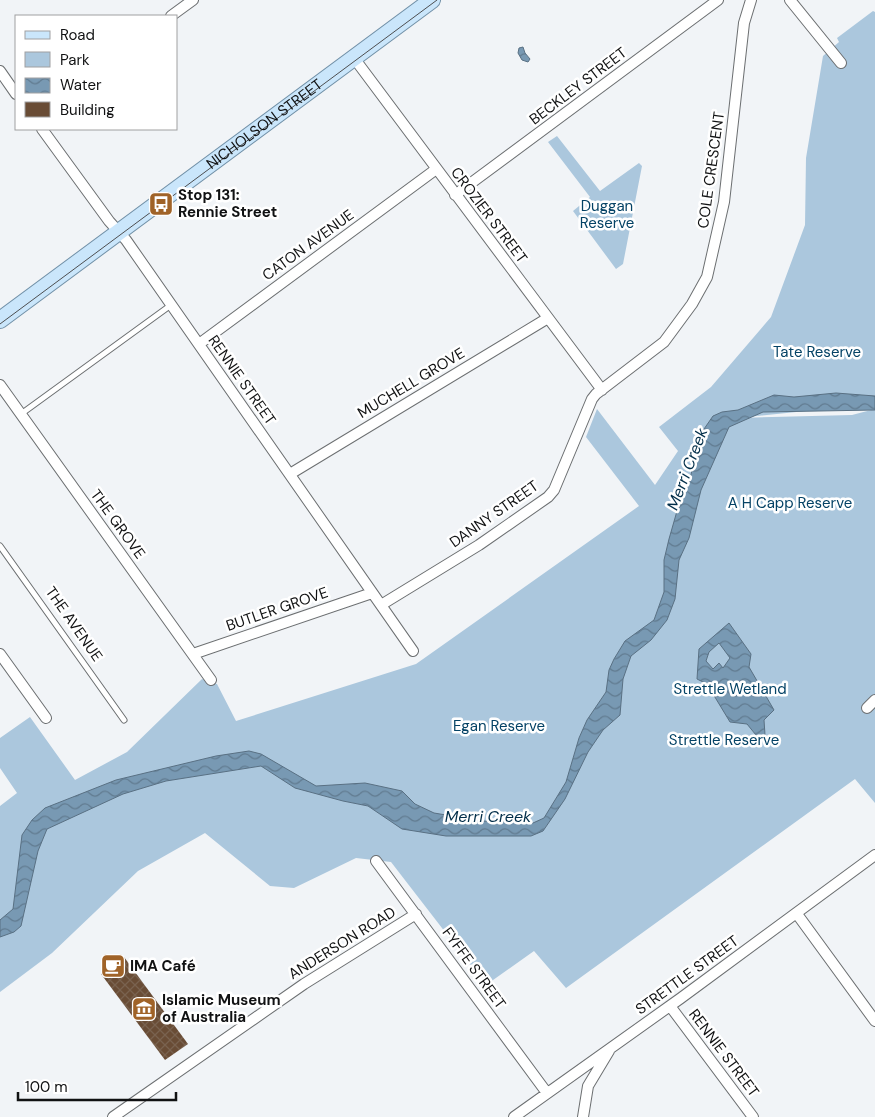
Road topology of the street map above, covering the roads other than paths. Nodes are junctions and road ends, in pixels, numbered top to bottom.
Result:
1 (193, 0) edge
2 (432, 0) edge
3 (718, 0) edge
4 (751, 0) edge
5 (790, 0) edge
6 (172, 15) edge
7 (354, 58) junction
8 (841, 63) dead end
9 (0, 71) edge
10 (15, 93) edge
11 (43, 130) edge
12 (436, 170) junction
13 (455, 195) junction
14 (119, 232) junction
15 (171, 305) junction
16 (548, 318) junction
17 (0, 320) edge
18 (199, 344) junction
19 (0, 385) edge
20 (602, 390) junction
21 (21, 414) junction
22 (290, 474) junction
23 (0, 546) edge
24 (372, 593) junction
25 (381, 605) junction
26 (413, 651) dead end
27 (0, 654) edge
28 (193, 654) junction
29 (211, 680) dead end
30 (875, 700) edge
31 (867, 708) dead end
32 (46, 718) dead end
33 (124, 720) dead end
34 (875, 855) edge
35 (376, 861) dead end
36 (416, 914) junction
37 (797, 914) junction
38 (670, 1006) junction
39 (875, 1021) edge
40 (612, 1046) junction
41 (547, 1093) junction
42 (113, 1117) edge
43 (514, 1117) edge
44 (584, 1117) edge
45 (753, 1117) edge

1 - 6 street
2 - 7 main road, NICHOLSON STREET
3 - 13 street, BECKLEY STREET
4 - 20 street, COLE CRESCENT
5 - 8 street
7 - 12 street, CROZIER STREET
7 - 14 main road, NICHOLSON STREET
9 - 10 street
11 - 14 street, RENNIE STREET
12 - 13 street, CROZIER STREET
12 - 18 street, CATON AVENUE
13 - 16 street, CROZIER STREET
14 - 15 street, RENNIE STREET
14 - 17 main road, NICHOLSON STREET
15 - 18 street, RENNIE STREET
15 - 21 lane
16 - 20 street, CROZIER STREET
16 - 22 street, MUCHELL GROVE
18 - 22 street, RENNIE STREET
19 - 21 street, THE GROVE
20 - 25 street, DANNY STREET
21 - 28 street, THE GROVE
22 - 24 street, RENNIE STREET
23 - 33 lane, THE AVENUE
24 - 25 street, RENNIE STREET
24 - 28 street, BUTLER GROVE
25 - 26 street, RENNIE STREET
27 - 32 street
28 - 29 street, THE GROVE
30 - 31 street
34 - 37 street, STRETTLE STREET
35 - 36 street, FYFFE STREET
36 - 41 street, FYFFE STREET
36 - 42 street, ANDERSON ROAD
37 - 38 street, STRETTLE STREET
37 - 39 street
38 - 40 street, STRETTLE STREET
38 - 45 street, RENNIE STREET
40 - 41 street, STRETTLE STREET
40 - 44 street
41 - 43 street, STRETTLE STREET

